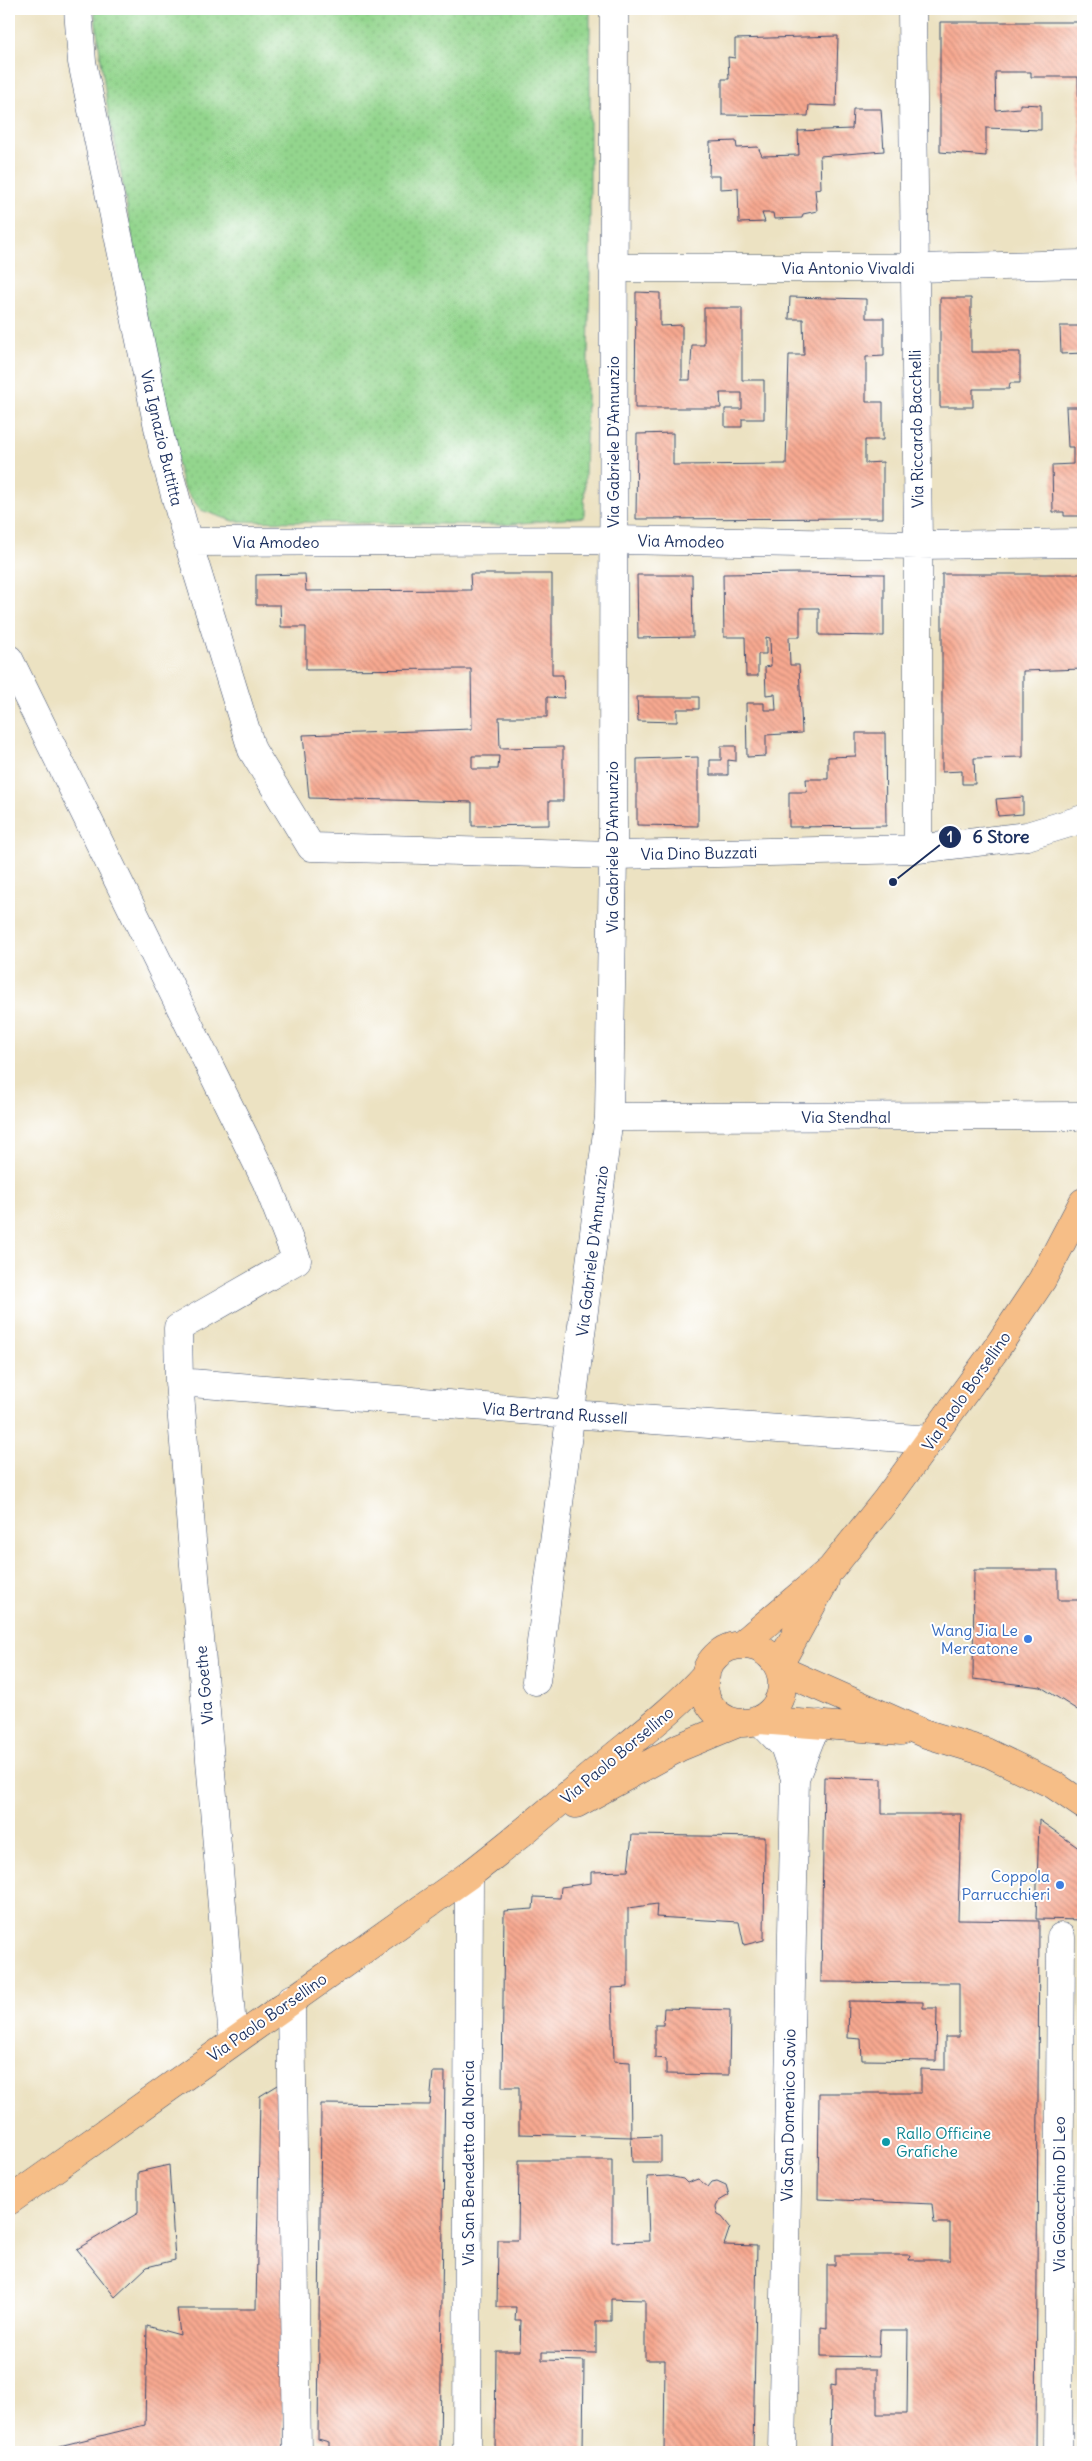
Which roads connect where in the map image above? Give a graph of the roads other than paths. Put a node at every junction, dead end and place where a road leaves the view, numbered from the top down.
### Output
1 (78, 9) edge
2 (614, 9) edge
3 (912, 9) edge
4 (1083, 264) edge
5 (613, 268) junction
6 (914, 268) junction
7 (613, 540) junction
8 (188, 542) junction
9 (1083, 543) edge
10 (918, 545) junction
11 (9, 659) edge
12 (1083, 819) edge
13 (311, 847) joint
14 (918, 849) junction
15 (613, 855) junction
16 (1083, 1116) edge
17 (609, 1117) junction
18 (1083, 1202) edge
19 (179, 1382) junction
20 (571, 1414) junction
21 (931, 1440) junction
22 (831, 1569) junction
23 (741, 1645) junction
24 (779, 1668) junction
25 (706, 1674) junction
26 (536, 1681) dead end
27 (752, 1721) junction
28 (820, 1724) junction
29 (923, 1733) junction
30 (795, 1778) junction
31 (1083, 1805) edge
32 (525, 1832) junction
33 (469, 1874) junction
34 (1061, 1936) dead end
35 (291, 1999) junction
36 (233, 2040) junction
37 (9, 2201) edge
38 (297, 2452) edge
39 (467, 2452) edge
40 (782, 2452) edge
41 (1058, 2452) edge

1 - 8 street, Via Ignazio Buttitta
2 - 5 street, Via Gabriele D'Annunzio
3 - 6 street, Via Riccardo Bacchelli
4 - 6 street, Via Antonio Vivaldi
5 - 6 street, Via Antonio Vivaldi
5 - 7 street, Via Gabriele D'Annunzio
6 - 10 street, Via Riccardo Bacchelli
7 - 8 street, Via Amodeo
7 - 10 street, Via Amodeo
7 - 15 street, Via Gabriele D'Annunzio
8 - 13 street, Via Ignazio Buttitta
9 - 10 street, Via Amodeo
10 - 14 street, Via Riccardo Bacchelli
11 - 19 street, Via Goethe
12 - 14 street, Via Dino Buzzati
13 - 15 street, Via Dino Buzzati
14 - 15 street, Via Dino Buzzati
15 - 17 street, Via Gabriele D'Annunzio
16 - 17 street, Via Stendhal
17 - 20 street, Via Gabriele D'Annunzio
18 - 21 main road, Via Paolo Borsellino
19 - 20 street, Via Bertrand Russell
19 - 36 street, Via Goethe
20 - 21 street, Via Bertrand Russell
20 - 26 street, Via Gabriele D'Annunzio
21 - 22 main road, Via Paolo Borsellino
22 - 23 main road, Via Paolo Borsellino
22 - 24 main road, Via Paolo Borsellino
23 - 24 main road
23 - 25 main road
24 - 27 main road
24 - 29 main road
25 - 27 main road
25 - 32 main road, Via Paolo Borsellino
27 - 28 main road
27 - 30 street, Via San Domenico Savio
27 - 32 main road, Via Paolo Borsellino
28 - 29 main road
28 - 30 street, Via San Domenico Savio
29 - 31 main road
30 - 40 street, Via San Domenico Savio
32 - 33 main road, Via Paolo Borsellino
33 - 35 main road, Via Paolo Borsellino
33 - 39 street, Via San Benedetto da Norcia
34 - 41 street, Via Gioacchino Di Leo
35 - 36 main road, Via Paolo Borsellino
35 - 38 street
36 - 37 main road, Via Paolo Borsellino

